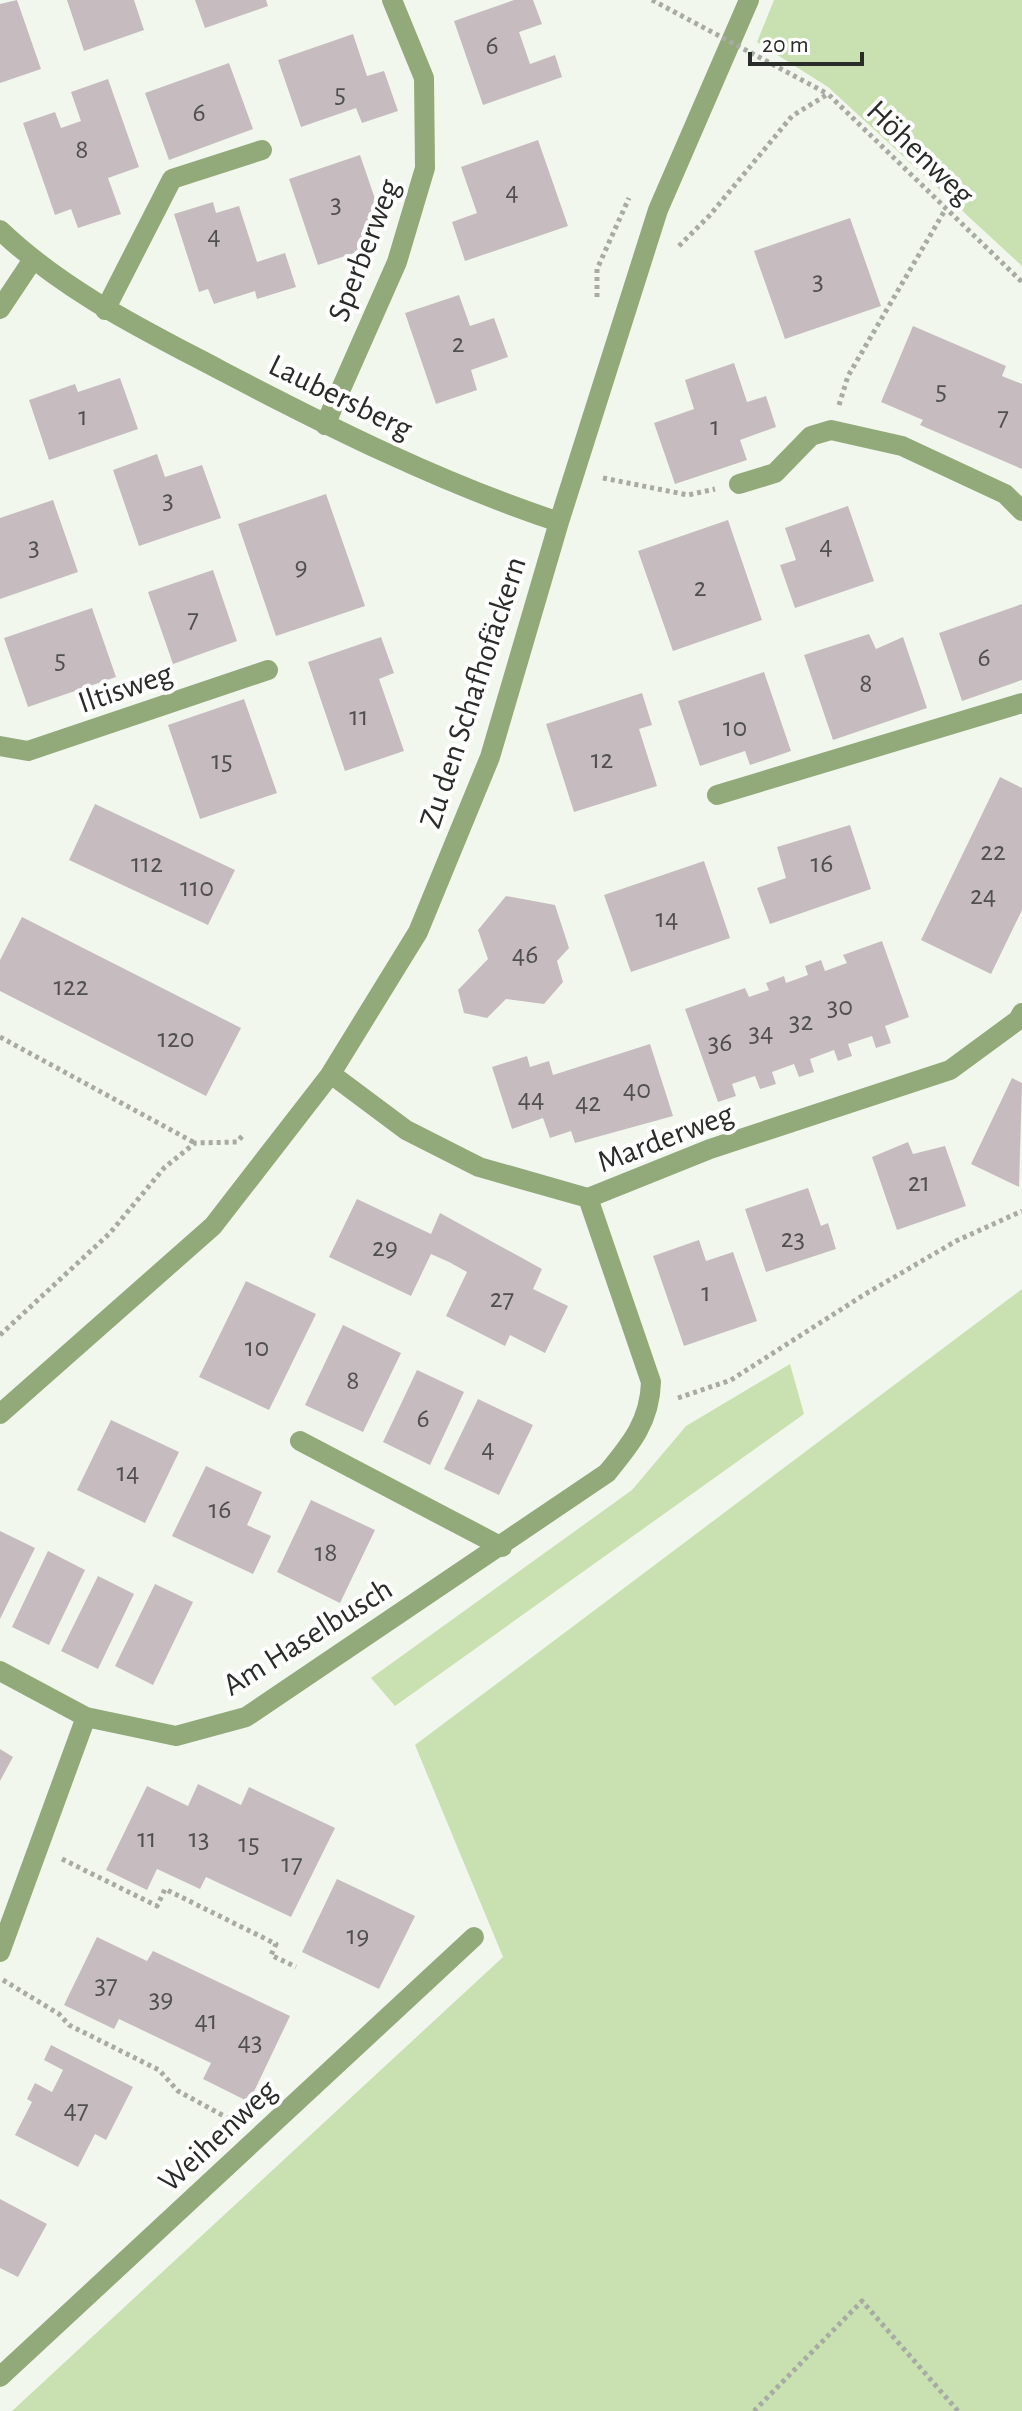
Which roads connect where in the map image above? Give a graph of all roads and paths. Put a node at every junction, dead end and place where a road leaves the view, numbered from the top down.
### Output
1 (392, 0) edge
2 (652, 0) edge
3 (749, 0) edge
4 (715, 28) dead end
5 (709, 42) dead end
6 (828, 94) junction
7 (262, 150) dead end
8 (634, 190) dead end
9 (945, 210) junction
10 (0, 230) edge
11 (32, 261) junction
12 (640, 266) junction
13 (1022, 282) edge
14 (0, 309) edge
15 (105, 310) junction
16 (597, 310) dead end
17 (325, 425) junction
18 (831, 430) junction
19 (599, 477) dead end
20 (739, 484) joint
21 (1022, 511) edge
22 (559, 522) junction
23 (268, 670) dead end
24 (1022, 703) edge
25 (0, 746) edge
26 (717, 795) dead end
27 (1022, 1013) edge
28 (0, 1037) edge
29 (331, 1074) junction
30 (247, 1130) dead end
31 (195, 1143) junction
32 (588, 1198) junction
33 (1022, 1211) edge
34 (0, 1335) edge
35 (650, 1407) junction
36 (0, 1414) edge
37 (300, 1441) dead end
38 (502, 1547) junction
39 (0, 1671) edge
40 (86, 1717) junction
41 (37, 1846) junction
42 (474, 1937) dead end
43 (0, 1952) edge
44 (296, 1967) dead end
45 (0, 1978) edge
46 (261, 2135) junction
47 (0, 2377) edge
48 (754, 2411) edge
49 (958, 2411) edge

1 - 17 street, Sperberweg
2 - 6 path, Höhenweg, bridge
3 - 12 street, Zu den Schafhofäckern
4 - 5 path
6 - 9 path, Höhenweg
6 - 12 path
7 - 15 street
8 - 16 path
9 - 13 path, Höhenweg
9 - 18 path
10 - 11 street, Laubersberg
11 - 14 street
11 - 15 street, Laubersberg
12 - 22 street, Zu den Schafhofäckern
15 - 17 street, Laubersberg
17 - 22 street, Laubersberg
18 - 20 street
18 - 21 street
19 - 20 path
22 - 29 street, Zu den Schafhofäckern
23 - 25 street, Iltisweg
24 - 26 street
27 - 32 street, Marderweg
28 - 31 path
29 - 32 street, Marderweg
29 - 36 street, Zu den Schafhofäckern
30 - 31 path
31 - 34 path
32 - 35 street
33 - 35 path
35 - 38 street, Am Haselbusch
37 - 38 street
38 - 40 street, Am Haselbusch
39 - 40 street, Am Haselbusch
40 - 41 street
41 - 43 street
41 - 44 path
42 - 46 street, Weihenweg
45 - 46 path
46 - 47 street, Weihenweg
48 - 49 path

